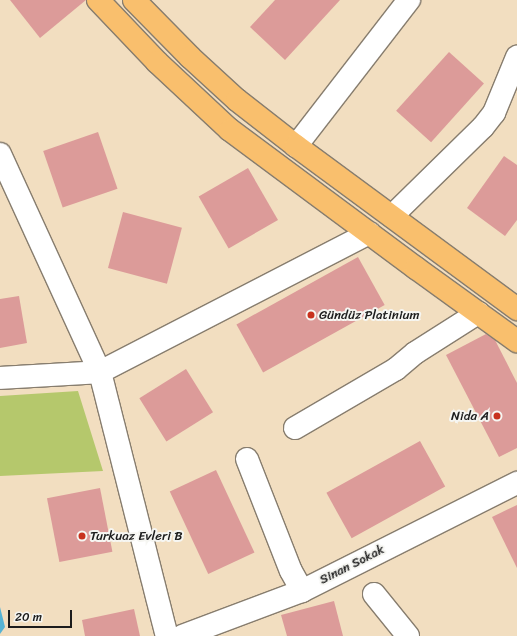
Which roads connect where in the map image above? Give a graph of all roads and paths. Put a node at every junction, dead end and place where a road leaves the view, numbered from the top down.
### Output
1 (98, 0) edge
2 (134, 0) edge
3 (409, 0) edge
4 (517, 57) edge
5 (296, 146) junction
6 (0, 154) edge
7 (392, 216) junction
8 (368, 233) junction
9 (517, 309) edge
10 (478, 313) junction
11 (517, 341) edge
12 (100, 372) junction
13 (0, 378) edge
14 (295, 428) dead end
15 (247, 459) dead end
16 (517, 483) edge
17 (302, 591) junction
18 (374, 594) dead end
19 (167, 636) edge
20 (182, 636) edge
21 (408, 636) edge

1 - 8 main road
2 - 5 main road
3 - 5 street
4 - 7 street
5 - 7 main road
6 - 12 street
7 - 9 main road
8 - 10 main road
8 - 12 street
10 - 11 main road
10 - 14 street
12 - 13 street
12 - 19 street
15 - 17 street
16 - 17 street, Sinan Sokak
17 - 20 street, Sinan Sokak
18 - 21 street

